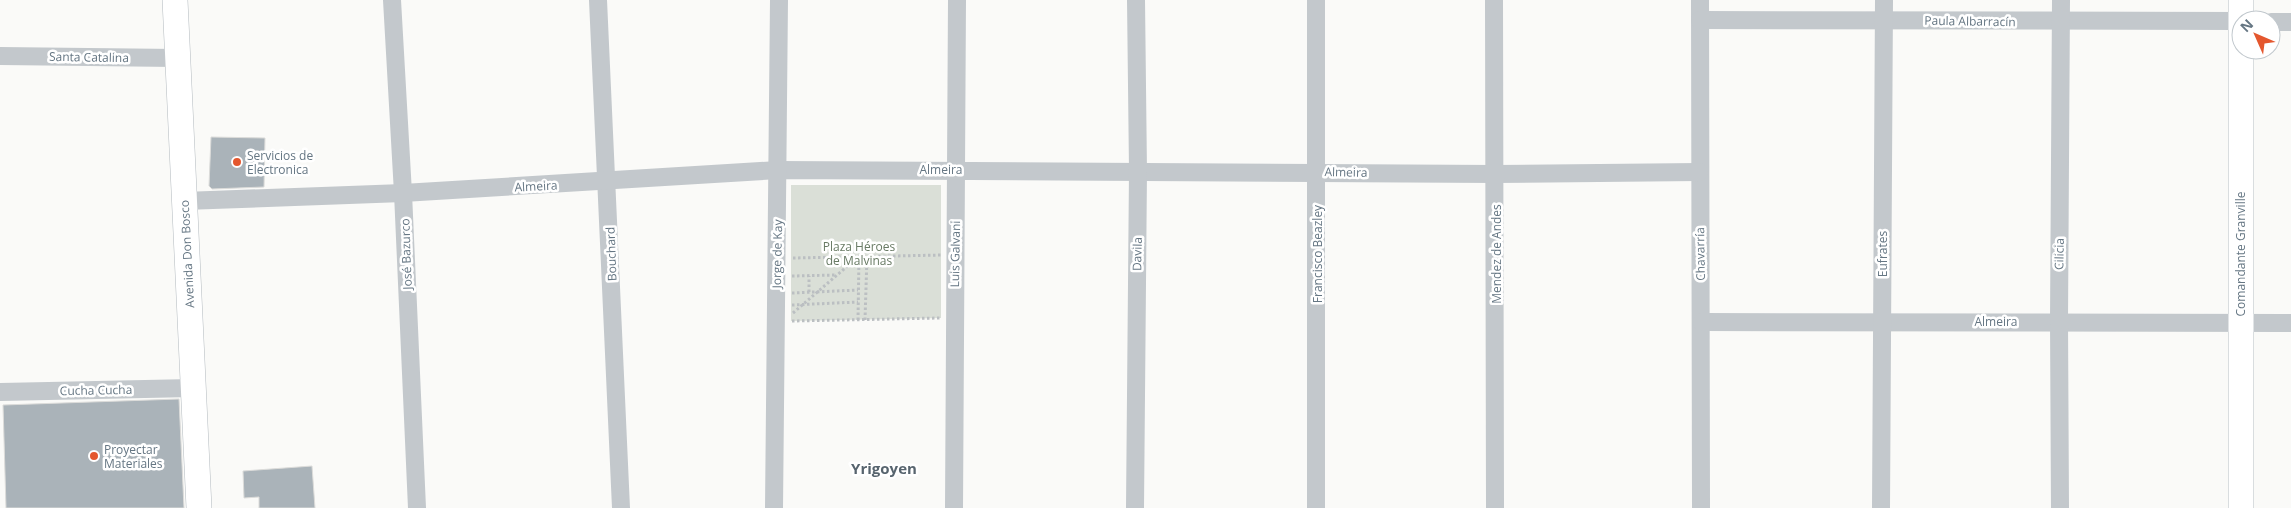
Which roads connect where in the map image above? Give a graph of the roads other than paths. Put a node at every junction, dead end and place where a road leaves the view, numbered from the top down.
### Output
1 (175, 0) edge
2 (392, 0) edge
3 (598, 0) edge
4 (779, 0) edge
5 (957, 0) edge
6 (1136, 0) edge
7 (1316, 0) edge
8 (1494, 0) edge
9 (1700, 0) edge
10 (1884, 0) edge
11 (2062, 0) edge
12 (1884, 19) junction
13 (1700, 20) junction
14 (2231, 21) edge
15 (2062, 22) junction
16 (0, 56) edge
17 (178, 58) junction
18 (2241, 60) edge
19 (957, 169) junction
20 (778, 170) junction
21 (1138, 171) junction
22 (1317, 171) junction
23 (1698, 172) junction
24 (1496, 174) junction
25 (608, 182) junction
26 (403, 193) junction
27 (184, 201) junction
28 (1882, 321) junction
29 (2059, 321) junction
30 (1702, 322) junction
31 (2291, 323) edge
32 (2240, 324) junction
33 (193, 388) junction
34 (0, 392) edge
35 (199, 508) edge
36 (417, 508) edge
37 (621, 508) edge
38 (774, 508) edge
39 (954, 508) edge
40 (1135, 508) edge
41 (1316, 508) edge
42 (1495, 508) edge
43 (1701, 508) edge
44 (1881, 508) edge
45 (2060, 508) edge
46 (2241, 508) edge

1 - 17 main road, Avenida Don Bosco
2 - 26 street, José Bazurco
3 - 25 street, Bouchard
4 - 20 street, Jorge de Kay
5 - 19 street, Luis Galvani
6 - 21 street, Davila
7 - 22 street, Francisco Beazley
8 - 24 street, Mendez de Andes
9 - 13 street, Chavarría
10 - 12 street, Eufrates
11 - 15 street, Cilicia
12 - 13 street, Paula Albarracín
12 - 15 street, Paula Albarracín
12 - 28 street, Eufrates
13 - 23 street, Chavarría
14 - 15 street, Paula Albarracín
15 - 29 street, Cilicia
16 - 17 street, Santa Catalina
17 - 27 main road, Avenida Don Bosco
18 - 32 main road, Comandante Granville
19 - 20 street, Almeira
19 - 21 street, Almeira
19 - 39 street, Luis Galvani
20 - 25 street, Almeira
20 - 38 street, Jorge de Kay
21 - 22 street, Almeira
21 - 40 street, Davila
22 - 24 street, Almeira
22 - 41 street, Francisco Beazley
23 - 24 street, Almeira
23 - 30 street, Chavarría
24 - 42 street, Mendez de Andes
25 - 26 street, Almeira
25 - 37 street, Bouchard
26 - 27 street, Almeira
26 - 36 street, José Bazurco
27 - 33 main road, Avenida Don Bosco
28 - 29 street, Almeira
28 - 30 street, Almeira
28 - 44 street, Eufrates
29 - 32 street, Almeira
29 - 45 street, Cilicia
30 - 43 street, Chavarría
31 - 32 street, Almeira
32 - 46 main road, Comandante Granville
33 - 34 street, Cucha Cucha
33 - 35 main road, Avenida Don Bosco

